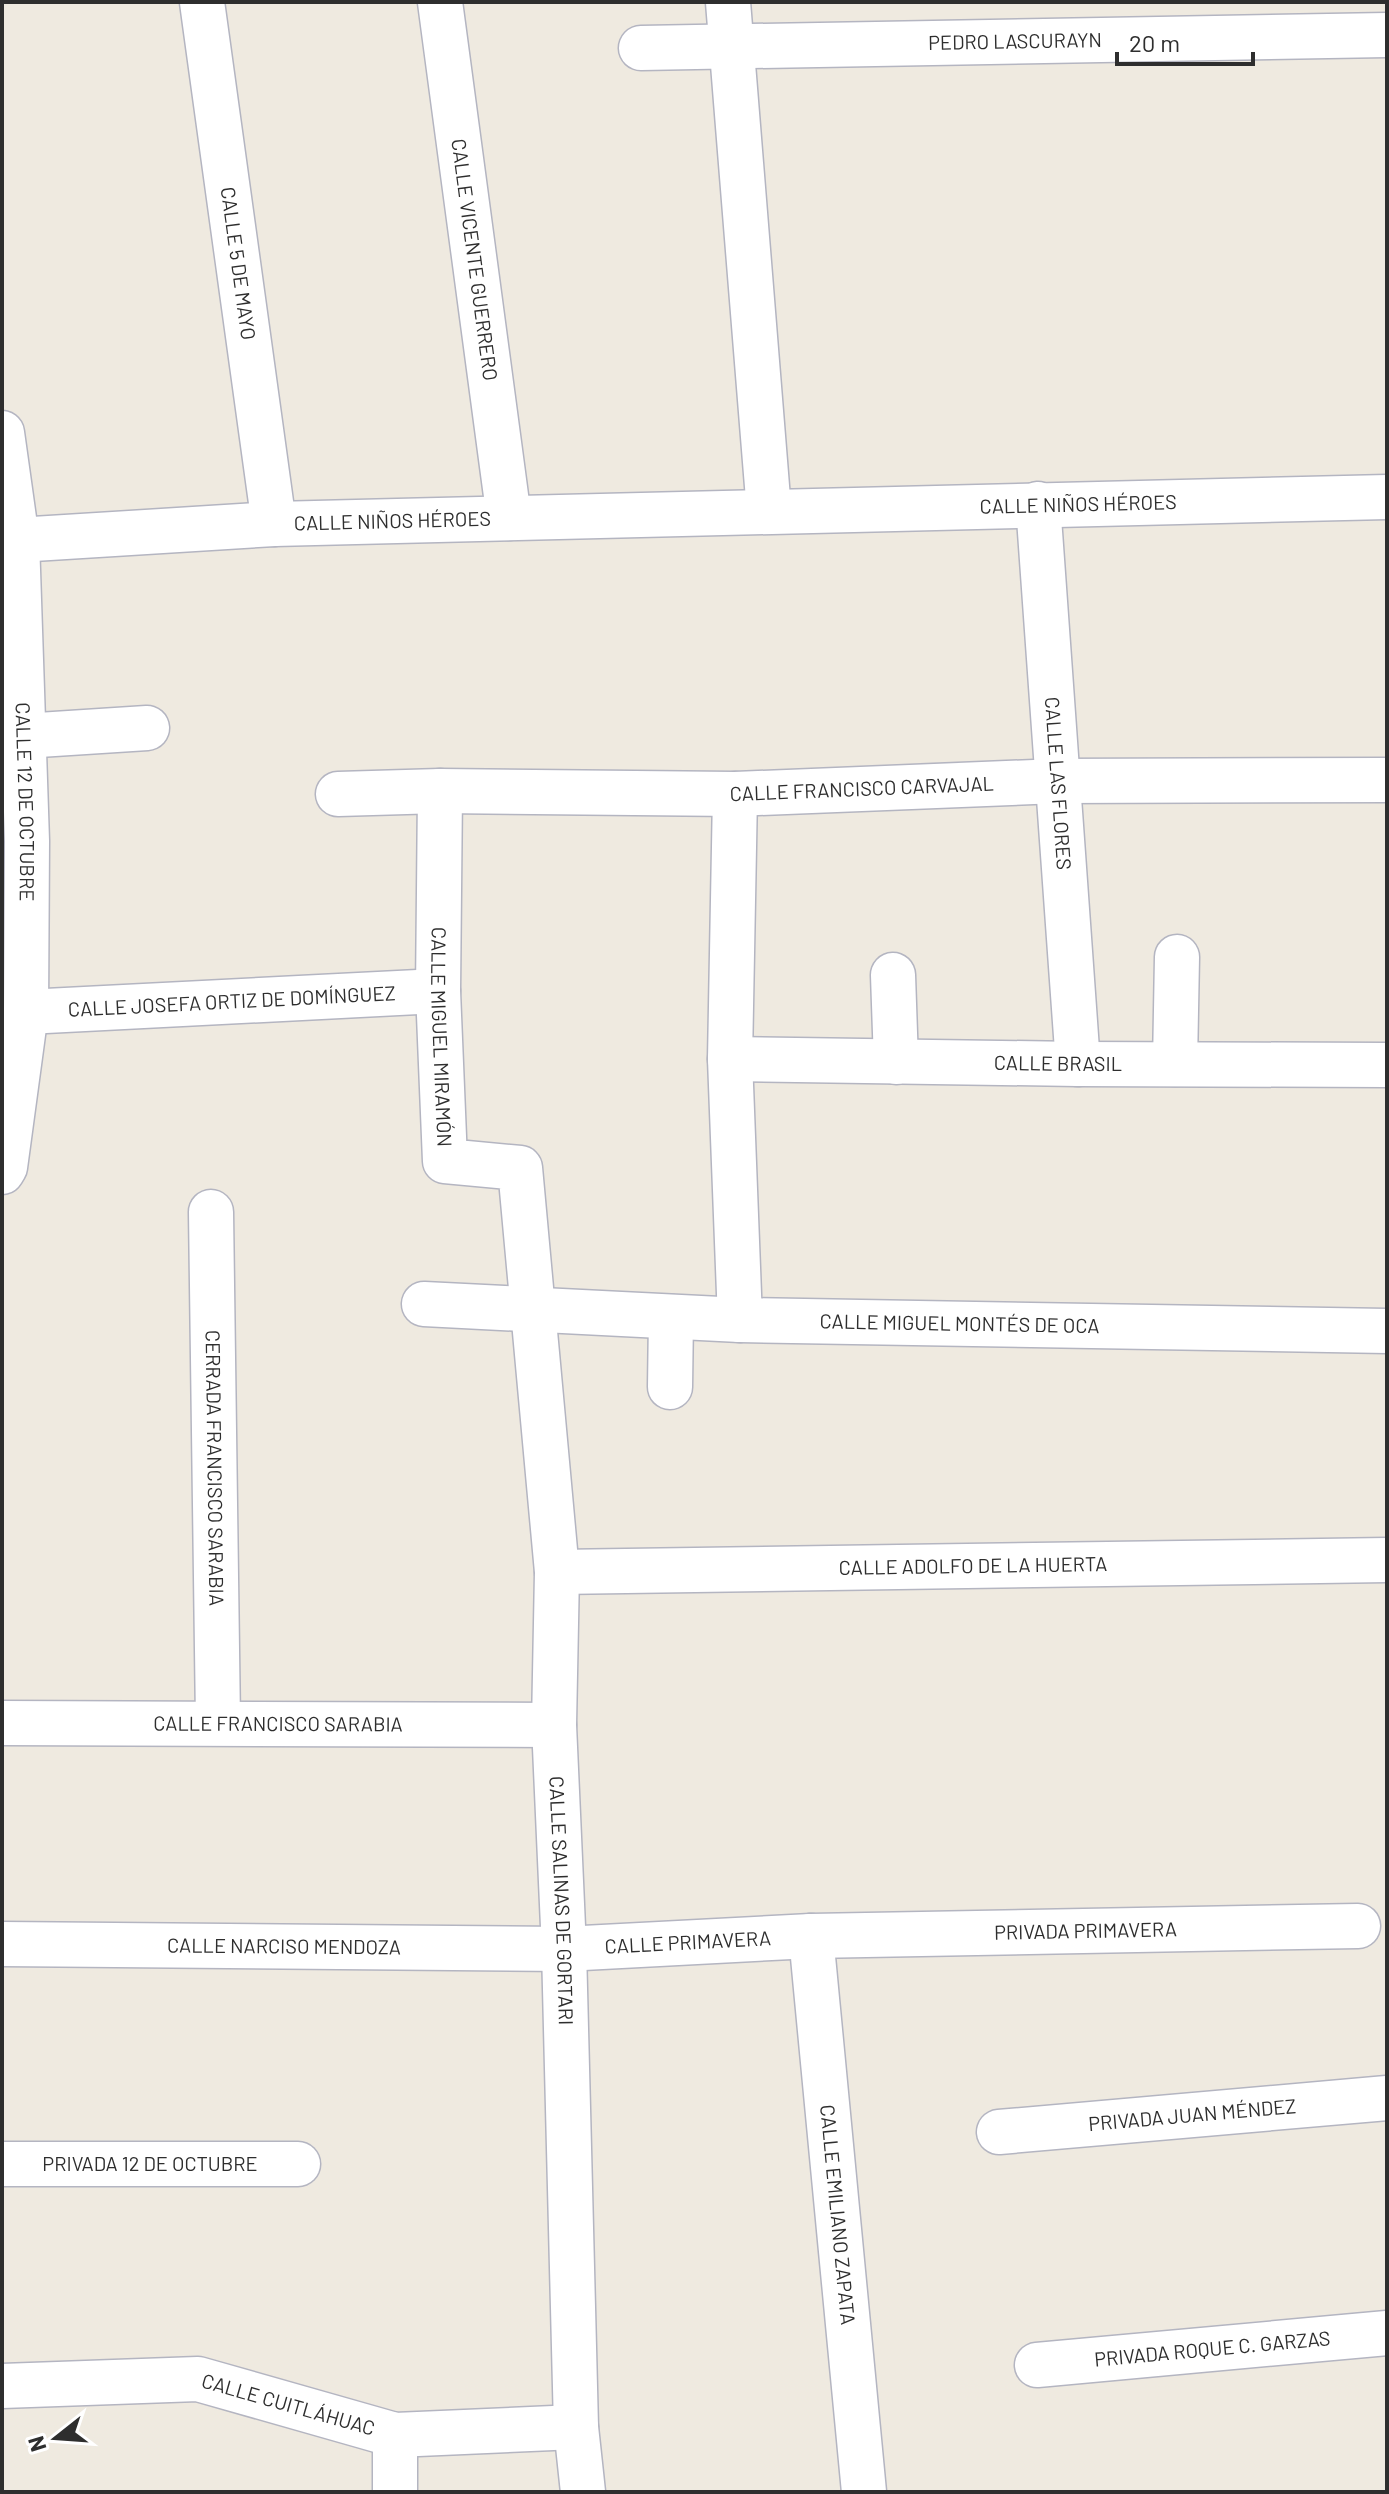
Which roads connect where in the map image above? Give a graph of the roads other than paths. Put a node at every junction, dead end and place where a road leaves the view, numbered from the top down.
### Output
1 (202, 2) edge
2 (440, 2) edge
3 (728, 2) edge
4 (1387, 35) edge
5 (732, 46) junction
6 (641, 48) dead end
7 (2, 433) edge
8 (1387, 497) edge
9 (1038, 504) junction
10 (769, 511) junction
11 (509, 518) junction
12 (274, 524) junction
13 (17, 540) junction
14 (147, 728) dead end
15 (23, 736) junction
16 (1387, 780) edge
17 (1058, 781) junction
18 (440, 791) junction
19 (338, 794) dead end
20 (735, 794) junction
21 (1177, 957) dead end
22 (893, 975) dead end
23 (438, 991) junction
24 (26, 1012) junction
25 (730, 1059) junction
26 (896, 1062) junction
27 (1078, 1064) junction
28 (1175, 1064) junction
29 (1387, 1065) edge
30 (2, 1172) edge
31 (211, 1212) dead end
32 (424, 1304) dead end
33 (533, 1310) junction
34 (671, 1317) junction
35 (740, 1320) junction
36 (1387, 1331) edge
37 (670, 1387) dead end
38 (1387, 1560) edge
39 (557, 1572) junction
40 (218, 1722) junction
41 (2, 1723) edge
42 (554, 1725) junction
43 (1358, 1926) dead end
44 (811, 1936) junction
45 (2, 1944) edge
46 (564, 1949) junction
47 (1387, 2098) edge
48 (999, 2132) dead end
49 (2, 2164) edge
50 (298, 2164) dead end
51 (1387, 2333) edge
52 (1037, 2365) dead end
53 (2, 2386) edge
54 (576, 2427) junction
55 (395, 2435) junction
56 (395, 2492) edge
57 (583, 2492) edge
58 (864, 2492) edge

1 - 12 street, CALLE 5 DE MAYO
2 - 11 street, CALLE VICENTE GUERRERO
3 - 5 street
4 - 5 street, PEDRO LASCURAYN
5 - 6 street, PEDRO LASCURAYN
5 - 10 street
7 - 13 street, CALLE 12 DE OCTUBRE
8 - 9 street, CALLE NIÑOS HÉROES
9 - 10 street, CALLE NIÑOS HÉROES
9 - 17 street, CALLE LAS FLORES
10 - 11 street, CALLE NIÑOS HÉROES
11 - 12 street, CALLE NIÑOS HÉROES
12 - 13 street, CALLE NIÑOS HÉROES
13 - 15 street, CALLE 12 DE OCTUBRE
14 - 15 street
15 - 24 street, CALLE 12 DE OCTUBRE
16 - 17 street, CALLE FRANCISCO CARVAJAL
17 - 20 street, CALLE FRANCISCO CARVAJAL
17 - 27 street, CALLE LAS FLORES
18 - 19 street, CALLE FRANCISCO CARVAJAL
18 - 20 street, CALLE FRANCISCO CARVAJAL
18 - 23 street, CALLE MIGUEL MIRAMÓN
20 - 25 street
21 - 28 street
22 - 26 street
23 - 24 street, CALLE JOSEFA ORTIZ DE DOMÍNGUEZ
23 - 33 street, CALLE MIGUEL MIRAMÓN
24 - 30 street, CALLE 12 DE OCTUBRE
25 - 26 street, CALLE BRASIL
25 - 35 street
26 - 27 street, CALLE BRASIL
27 - 28 street, CALLE BRASIL
28 - 29 street, CALLE BRASIL
31 - 40 street, CERRADA FRANCISCO SARABIA
32 - 33 street, CALLE MIGUEL MONTÉS DE OCA
33 - 34 street, CALLE MIGUEL MONTÉS DE OCA
33 - 39 street, CALLE SALINAS DE GORTARI
34 - 35 street, CALLE MIGUEL MONTÉS DE OCA
34 - 37 street
35 - 36 street, CALLE MIGUEL MONTÉS DE OCA
38 - 39 street, CALLE ADOLFO DE LA HUERTA
39 - 42 street, CALLE SALINAS DE GORTARI
40 - 41 street, CALLE FRANCISCO SARABIA
40 - 42 street, CALLE FRANCISCO SARABIA
42 - 46 street, CALLE SALINAS DE GORTARI
43 - 44 street, PRIVADA PRIMAVERA
44 - 46 street, CALLE PRIMAVERA
44 - 58 street, CALLE EMILIANO ZAPATA
45 - 46 street, CALLE NARCISO MENDOZA
46 - 54 street, CALLE SALINAS DE GORTARI
47 - 48 street, PRIVADA JUAN MÉNDEZ
49 - 50 street, PRIVADA 12 DE OCTUBRE
51 - 52 street, PRIVADA ROQUE C. GARZAS
53 - 55 street, CALLE CUITLÁHUAC
54 - 55 street, CALLE CUITLÁHUAC
54 - 57 street, CALLE SALINAS DE GORTARI
55 - 56 street

